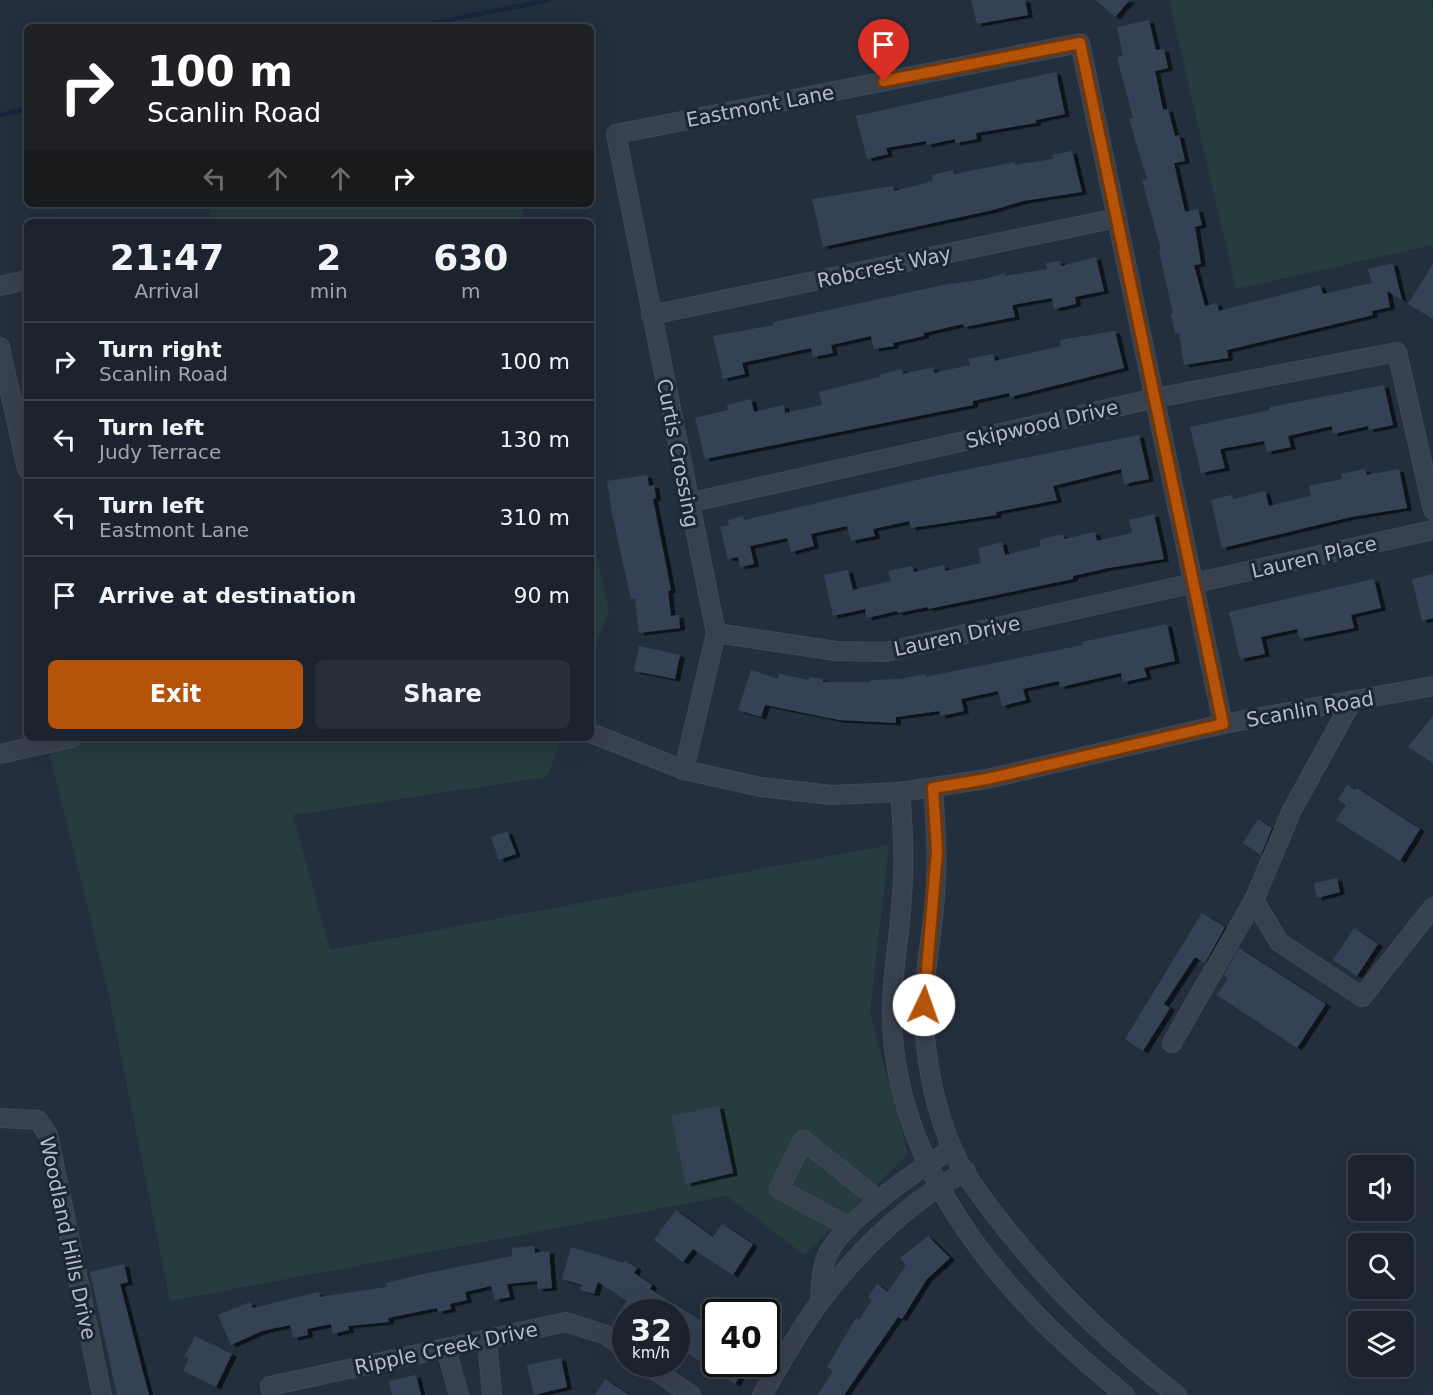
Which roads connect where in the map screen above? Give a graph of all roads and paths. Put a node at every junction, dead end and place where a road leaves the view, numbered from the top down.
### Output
1 (616, 134) joint
2 (1117, 218) junction
3 (24, 281) edge
4 (0, 286) edge
5 (651, 315) junction
6 (0, 347) edge
7 (1156, 398) junction
8 (21, 413) edge
9 (24, 441) edge
10 (688, 503) junction
11 (1433, 510) edge
12 (1433, 530) edge
13 (1196, 584) junction
14 (716, 633) junction
15 (1433, 686) edge
16 (1351, 703) junction
17 (1223, 724) junction
18 (594, 734) edge
19 (58, 741) edge
20 (0, 754) edge
21 (684, 770) junction
22 (933, 788) junction
23 (900, 792) junction
24 (1254, 900) junction
25 (1433, 908) edge
26 (1172, 1043) dead end
27 (0, 1118) edge
28 (952, 1149) junction
29 (926, 1164) junction
30 (966, 1171) junction
31 (938, 1189) junction
32 (879, 1200) junction
33 (849, 1227) junction
34 (820, 1302) junction
35 (612, 1339) edge
36 (487, 1340) junction
37 (446, 1349) junction
38 (665, 1377) edge
39 (102, 1395) edge
40 (272, 1395) edge
41 (459, 1395) edge
42 (492, 1395) edge
43 (691, 1395) edge
44 (762, 1395) edge
45 (1125, 1395) edge
46 (1177, 1395) edge

1 - 2 street, Eastmont Lane
1 - 5 street, Curtis Crossing
2 - 5 street, Robcrest Way
2 - 7 street
3 - 4 street
5 - 10 street, Curtis Crossing
6 - 8 street
7 - 10 street, Skipwood Drive
7 - 11 street, Skipwood Drive
7 - 13 street
8 - 9 street
10 - 14 street, Curtis Crossing
12 - 13 street, Lauren Place
13 - 14 street, Lauren Drive
13 - 17 street
14 - 21 street, Curtis Crossing
15 - 16 street, Scanlin Road
16 - 17 street, Scanlin Road
16 - 24 street
17 - 22 street, Scanlin Road
18 - 21 street, Scanlin Road
19 - 20 street
21 - 23 street, Scanlin Road
22 - 23 street, Scanlin Road
22 - 28 street
23 - 29 street
24 - 25 street
24 - 26 street
27 - 39 street, Woodland Hills Drive
28 - 29 street
28 - 30 street
29 - 31 street
29 - 32 street
30 - 31 street
30 - 46 street
31 - 34 street
31 - 45 street
32 - 33 street
32 - 33 street
33 - 34 street
34 - 44 street
35 - 36 street, Ripple Creek Drive
36 - 37 street, Ripple Creek Drive
36 - 42 street
37 - 40 street, Ripple Creek Drive
37 - 41 street
38 - 43 street

